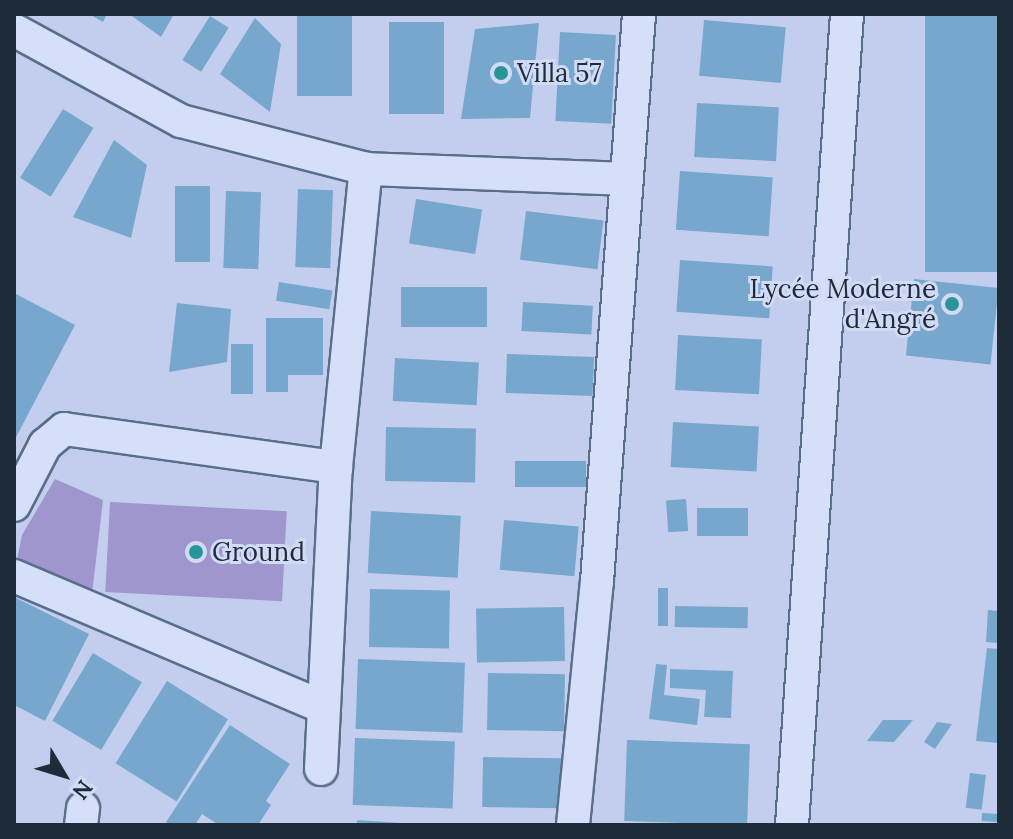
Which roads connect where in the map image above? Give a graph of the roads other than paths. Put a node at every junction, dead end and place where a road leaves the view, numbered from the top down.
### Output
1 (639, 14) edge
2 (847, 14) edge
3 (14, 30) edge
4 (366, 169) junction
5 (625, 179) junction
6 (336, 467) junction
7 (14, 505) edge
8 (14, 576) edge
9 (323, 707) junction
10 (321, 769) dead end
11 (573, 825) edge
12 (792, 825) edge

1 - 5 street
2 - 12 street
3 - 4 street
4 - 5 street
4 - 6 street
5 - 11 street
6 - 7 street
6 - 9 street
8 - 9 street
9 - 10 street

